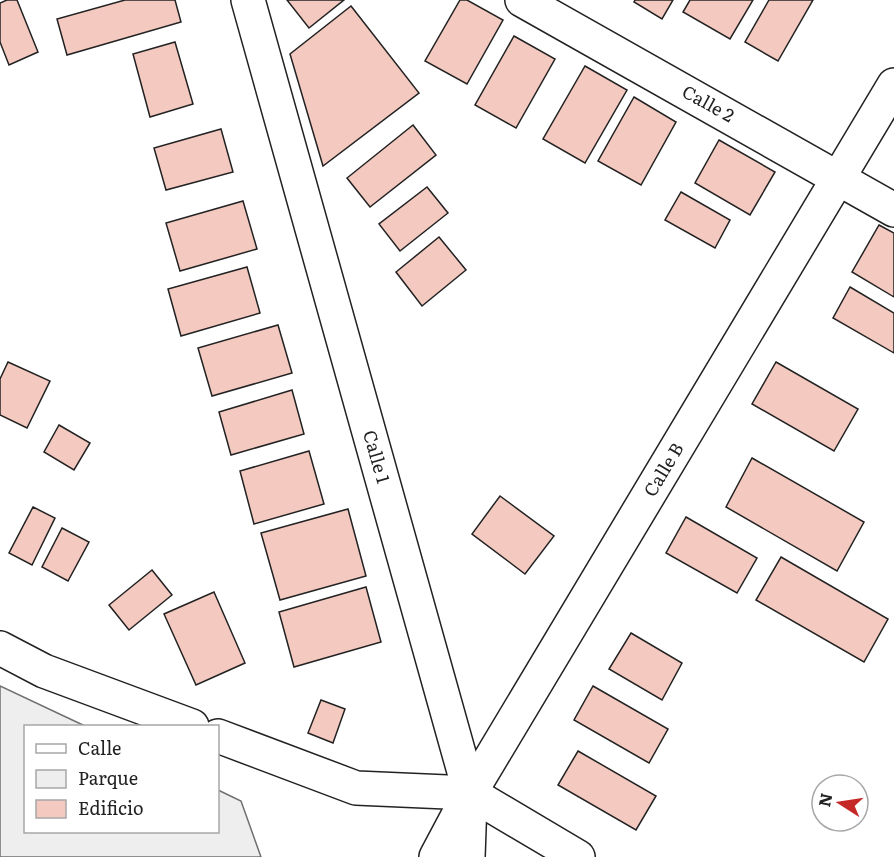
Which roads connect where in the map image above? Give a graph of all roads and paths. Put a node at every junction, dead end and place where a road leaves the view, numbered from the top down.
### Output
1 (248, 0) edge
2 (522, 0) edge
3 (894, 85) edge
4 (840, 177) junction
5 (894, 210) edge
6 (0, 648) edge
7 (189, 725) edge
8 (219, 736) edge
9 (470, 793) junction
10 (436, 857) edge
11 (468, 857) edge
12 (578, 857) edge

1 - 9 street, Calle 1
2 - 4 street, Calle 2
3 - 4 street, Calle B
4 - 5 street, Calle 2
4 - 9 street, Calle B
6 - 7 street
8 - 9 street
9 - 10 street, Calle B
9 - 11 street
9 - 12 street

